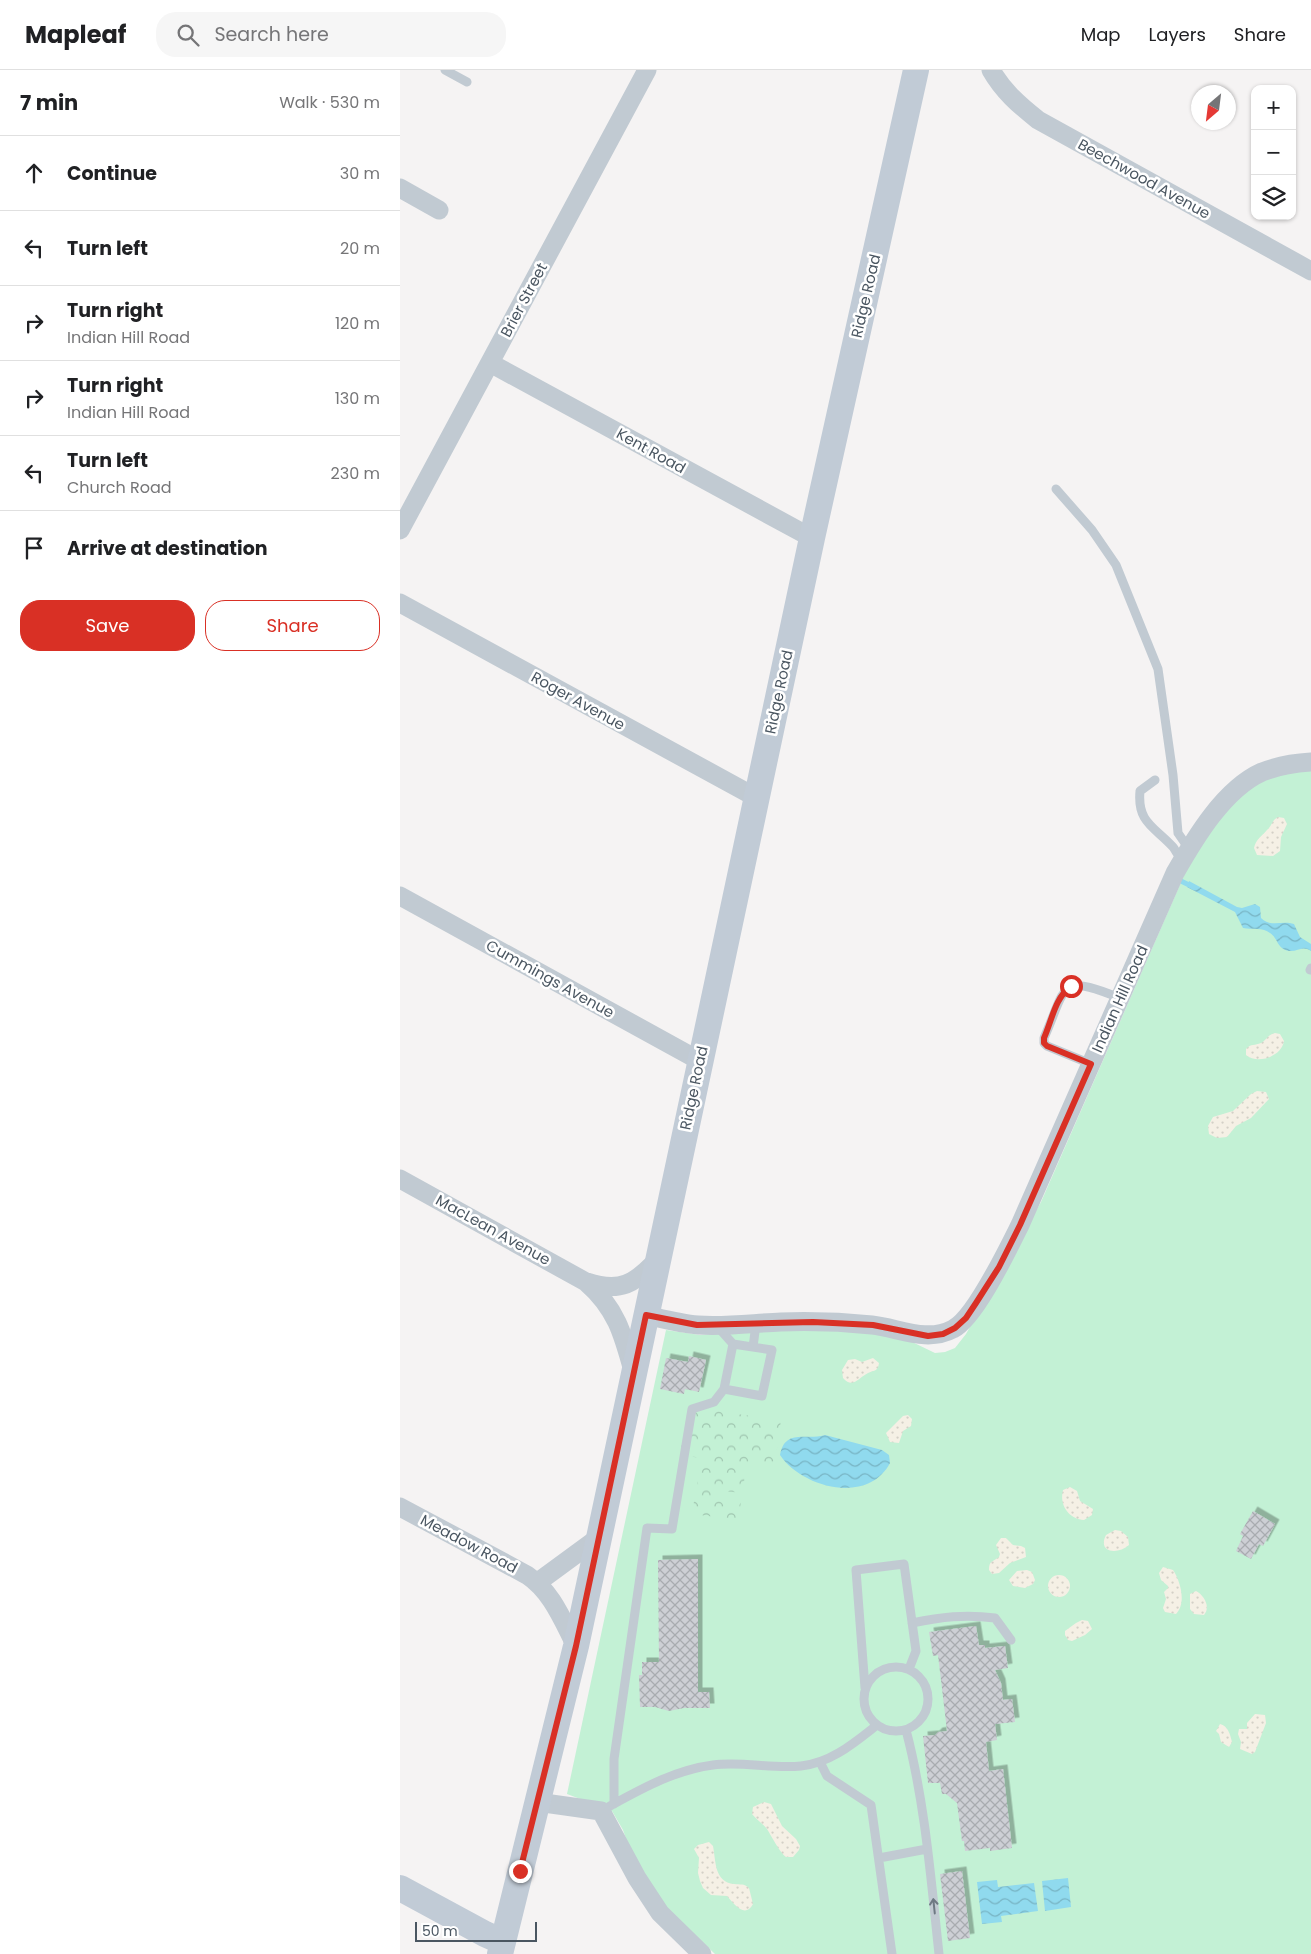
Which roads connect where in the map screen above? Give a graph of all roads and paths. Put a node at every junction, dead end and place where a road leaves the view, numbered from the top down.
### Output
1 (446, 70) edge
2 (647, 70) edge
3 (916, 70) edge
4 (991, 70) edge
5 (467, 82) dead end
6 (400, 188) edge
7 (439, 210) dead end
8 (1311, 271) edge
9 (490, 363) junction
10 (1056, 489) dead end
11 (400, 530) edge
12 (812, 538) junction
13 (400, 603) edge
14 (1311, 762) edge
15 (1155, 780) dead end
16 (757, 798) junction
17 (1185, 855) junction
18 (400, 896) edge
19 (1120, 998) junction
20 (700, 1061) junction
21 (1091, 1064) junction
22 (400, 1179) edge
23 (658, 1259) junction
24 (586, 1282) junction
25 (646, 1315) junction
26 (756, 1324) junction
27 (717, 1326) junction
28 (733, 1344) junction
29 (753, 1346) junction
30 (633, 1371) junction
31 (724, 1389) junction
32 (400, 1506) edge
33 (598, 1538) junction
34 (538, 1582) junction
35 (912, 1623) junction
36 (1011, 1640) dead end
37 (576, 1646) junction
38 (909, 1669) junction
39 (865, 1688) junction
40 (877, 1725) junction
41 (906, 1730) junction
42 (820, 1762) junction
43 (538, 1802) junction
44 (608, 1807) junction
45 (927, 1849) junction
46 (879, 1858) junction
47 (400, 1888) edge
48 (502, 1948) edge
49 (702, 1954) edge
50 (892, 1954) edge
51 (939, 1954) edge

1 - 5 lane
2 - 9 street, Brier Street
3 - 12 street, Ridge Road
4 - 8 street, Beechwood Avenue
6 - 7 street
9 - 11 street, Brier Street
9 - 12 street, Kent Road
10 - 17 lane
12 - 16 street, Ridge Road
13 - 16 street, Roger Avenue
14 - 17 street, Indian Hill Road
15 - 17 lane
16 - 20 street, Ridge Road
17 - 19 street, Indian Hill Road
18 - 20 street, Cummings Avenue
19 - 21 street, Indian Hill Road
19 - 21 lane
20 - 23 street, Ridge Road
21 - 26 street, Indian Hill Road
22 - 24 street, MacLean Avenue
23 - 24 street, MacLean Avenue
23 - 25 street, Ridge Road
24 - 30 street, MacLean Avenue
25 - 27 street, Indian Hill Road
25 - 30 street, Ridge Road
26 - 27 street, Indian Hill Road
26 - 29 lane
27 - 28 lane
28 - 29 lane
28 - 31 lane
29 - 31 lane
30 - 33 street, Ridge Road
31 - 44 lane
32 - 34 street, Meadow Road
33 - 34 street
33 - 37 street, Ridge Road
34 - 37 street, Meadow Road
35 - 36 lane
35 - 38 lane
35 - 39 lane
37 - 43 street, Ridge Road
38 - 39 lane
38 - 41 lane
39 - 40 lane
40 - 41 lane
40 - 42 lane
41 - 45 lane
42 - 44 lane
42 - 46 lane
43 - 44 street
43 - 48 street, Ridge Road
44 - 49 street
45 - 46 lane
51 -> 45 lane
46 - 50 lane
47 - 48 street

